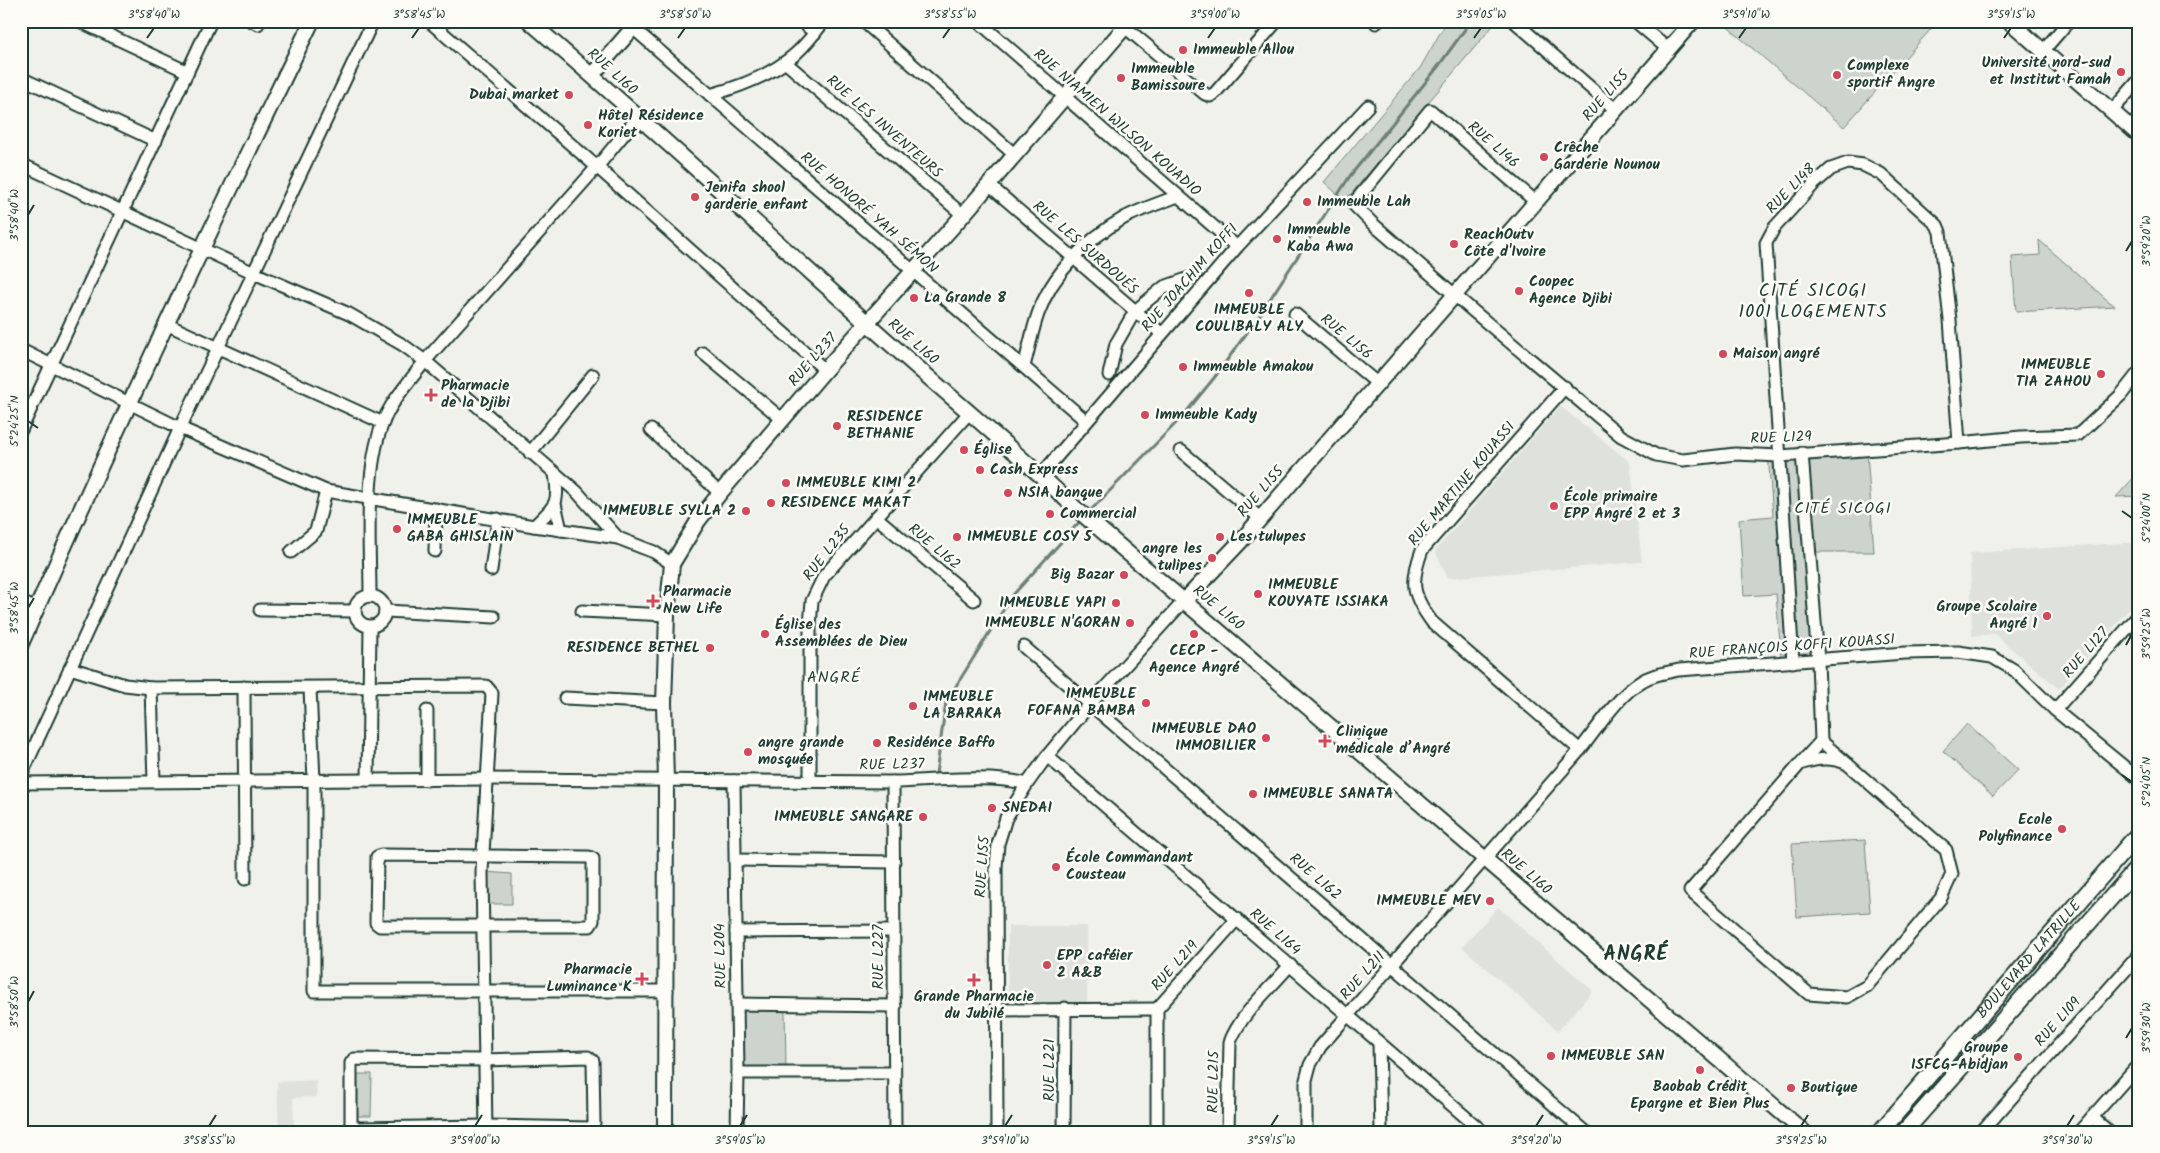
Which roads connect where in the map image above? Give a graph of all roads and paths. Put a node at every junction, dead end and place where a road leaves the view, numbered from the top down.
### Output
1 (79, 21) edge
2 (211, 21) edge
3 (312, 21) edge
4 (373, 21) edge
5 (429, 21) edge
6 (529, 21) edge
7 (801, 21) edge
8 (824, 21) edge
9 (863, 21) edge
10 (978, 21) edge
11 (1277, 21) edge
12 (1514, 21) edge
13 (1636, 21) edge
14 (1693, 21) edge
15 (2009, 21) edge
16 (2069, 21) edge
17 (1124, 23) edge
18 (636, 24) edge
19 (814, 33) junction
20 (1668, 49) junction
21 (2043, 51) junction
22 (785, 62) junction
23 (188, 72) junction
24 (592, 75) junction
25 (21, 78) edge
26 (2139, 80) edge
27 (710, 95) junction
28 (1065, 98) junction
29 (1368, 106) dead end
30 (1430, 110) joint
31 (1616, 110) junction
32 (2112, 111) junction
33 (638, 117) junction
34 (2139, 135) edge
35 (156, 141) junction
36 (1015, 155) junction
37 (21, 164) edge
38 (596, 167) junction
39 (989, 185) junction
40 (1178, 196) junction
41 (1536, 202) junction
42 (123, 212) junction
43 (963, 215) junction
44 (1237, 247) junction
45 (201, 249) junction
46 (1074, 258) junction
47 (914, 271) junction
48 (254, 273) junction
49 (1195, 276) dead end
50 (1454, 295) junction
51 (1135, 311) junction
52 (1295, 314) dead end
53 (867, 323) junction
54 (166, 324) junction
55 (1162, 334) junction
56 (218, 348) junction
57 (21, 350) edge
58 (703, 353) dead end
59 (425, 361) junction
60 (52, 365) junction
61 (1024, 366) junction
62 (825, 370) junction
63 (2139, 372) edge
64 (1108, 374) dead end
65 (593, 375) dead end
66 (1378, 384) junction
67 (1565, 387) junction
68 (129, 403) junction
69 (969, 413) junction
70 (782, 419) junction
71 (1086, 421) junction
72 (382, 423) junction
73 (180, 428) junction
74 (21, 430) edge
75 (651, 430) dead end
76 (1958, 444) junction
77 (1181, 451) dead end
78 (530, 452) junction
79 (1802, 453) junction
80 (1780, 456) junction
81 (555, 474) junction
82 (1041, 475) junction
83 (326, 491) junction
84 (577, 492) junction
85 (720, 492) junction
86 (370, 499) junction
87 (556, 501) junction
88 (436, 509) junction
89 (876, 517) junction
90 (1260, 518) junction
91 (498, 519) junction
92 (534, 526) junction
93 (561, 530) junction
94 (618, 538) junction
95 (435, 551) dead end
96 (291, 552) dead end
97 (672, 564) junction
98 (491, 570) dead end
99 (370, 596) junction
100 (974, 600) dead end
101 (21, 602) edge
102 (1184, 602) junction
103 (37, 609) junction
104 (260, 610) dead end
105 (355, 611) junction
106 (386, 611) junction
107 (582, 611) dead end
108 (667, 614) junction
109 (2139, 615) edge
110 (494, 617) dead end
111 (370, 626) junction
112 (21, 644) edge
113 (1024, 647) dead end
114 (1818, 661) junction
115 (1793, 662) junction
116 (70, 668) junction
117 (244, 687) junction
118 (368, 687) junction
119 (151, 688) junction
120 (310, 688) junction
121 (565, 698) dead end
122 (664, 703) junction
123 (1091, 704) junction
124 (2055, 710) junction
125 (427, 711) dead end
126 (1821, 741) junction
127 (1580, 750) junction
128 (1047, 756) junction
129 (1800, 764) junction
130 (1848, 764) junction
131 (21, 776) edge
132 (488, 779) junction
133 (2139, 779) edge
134 (368, 780) junction
135 (427, 780) junction
136 (666, 780) junction
137 (734, 780) junction
138 (154, 781) junction
139 (314, 781) junction
140 (810, 781) junction
141 (244, 782) junction
142 (893, 782) junction
143 (21, 783) edge
144 (1027, 784) junction
145 (2139, 833) edge
146 (483, 855) junction
147 (1485, 858) junction
148 (737, 860) junction
149 (894, 862) junction
150 (2139, 866) edge
151 (245, 879) dead end
152 (1237, 919) junction
153 (485, 925) junction
154 (736, 932) junction
155 (894, 932) junction
156 (2139, 955) edge
157 (1290, 965) junction
158 (1394, 965) junction
159 (667, 991) junction
160 (484, 992) junction
161 (737, 1004) junction
162 (895, 1006) junction
163 (1065, 1008) junction
164 (1157, 1009) junction
165 (996, 1010) junction
166 (1347, 1016) junction
167 (1379, 1043) junction
168 (485, 1060) junction
169 (2137, 1069) edge
170 (738, 1072) junction
171 (894, 1073) junction
172 (2092, 1117) junction
173 (486, 1129) edge
174 (1383, 1130) edge
175 (665, 1132) edge
176 (737, 1132) edge
177 (895, 1132) edge
178 (997, 1132) edge
179 (1064, 1132) edge
180 (1157, 1132) edge
181 (1228, 1132) edge
182 (1306, 1132) edge
183 (1483, 1132) edge
184 (1585, 1132) edge
185 (1804, 1132) edge
186 (1880, 1132) edge
187 (1904, 1132) edge
188 (1981, 1132) edge
189 (2079, 1132) edge
190 (2109, 1132) edge

1 - 23 street
2 - 23 street
3 - 45 street
4 - 48 street
5 - 38 street
6 - 24 street, RUE L160
7 - 19 street
8 - 19 street
9 - 36 street
10 - 28 street, RUE NIAMIEN WILSON KOUADIO
11 - 17 street
12 - 31 street
13 - 20 street
14 - 20 street, RUE L155
15 - 21 street
16 - 21 street
17 - 28 street, RUE L237
18 - 24 street
18 - 27 street, RUE HONORÉ YAH SÉMON
19 - 22 street
20 - 31 street, RUE L155
21 - 32 street
22 - 27 street
22 - 43 street, RUE LES INVENTEURS
23 - 35 street
24 - 33 street, RUE L160
25 - 35 street
26 - 32 street
27 - 47 street, RUE HONORÉ YAH SÉMON
28 - 36 street, RUE L237
28 - 40 street, RUE NIAMIEN WILSON KOUADIO
29 - 44 street, RUE JOACHIM KOFFI
30 - 41 street, RUE L146
30 - 50 street, RUE L129
31 - 41 street, RUE L155
32 - 34 street
33 - 38 street
33 - 53 street, RUE L160
35 - 42 street
36 - 39 street, RUE L237
37 - 42 street
38 - 59 street
38 - 62 street
39 - 43 street, RUE L237
39 - 46 street, RUE LES SURDOUÉS
40 - 44 street, RUE NIAMIEN WILSON KOUADIO
40 - 46 street
41 - 50 street, RUE L155
42 - 45 street
42 - 60 street
43 - 47 street, RUE L237
44 - 55 street, RUE JOACHIM KOFFI
45 - 48 street
45 - 54 street
46 - 51 street, RUE LES SURDOUÉS
46 - 61 street
47 - 53 street, RUE L237
47 - 61 street, RUE HONORÉ YAH SÉMON
48 - 56 street
48 - 59 street
49 - 51 street
50 - 66 street, RUE L155
50 - 67 street, RUE L129
51 - 55 street, RUE LES SURDOUÉS
51 - 64 street
52 - 66 street, RUE L156
53 - 62 street, RUE L237
53 - 69 street, RUE L160
54 - 56 street
54 - 68 street
55 - 71 street, RUE JOACHIM KOFFI
56 - 72 street
56 - 73 street
57 - 60 street
58 - 70 street
59 - 72 street
59 - 78 street
60 - 68 street
60 - 74 street
61 - 71 street, RUE HONORÉ YAH SÉMON
62 - 70 street, RUE L237
63 - 76 street, RUE L129
65 - 78 street
66 - 90 street, RUE L155
67 - 80 street, RUE L129
67 - 127 street, RUE MARTINE KOUASSI
68 - 73 street
68 - 103 street
69 - 82 street, RUE L160
69 - 89 street, RUE L235
70 - 85 street, RUE L237
71 - 82 street, RUE JOACHIM KOFFI
72 - 86 street
73 - 83 street
73 - 116 street
75 - 85 street
76 - 79 street, RUE L129
76 - 80 street, RUE L148
77 - 90 street
78 - 81 street
79 - 80 street, RUE L129
79 - 114 street
80 - 115 street, RUE L148
81 - 84 street
81 - 87 street
82 - 102 street, RUE L160
83 - 86 street
83 - 96 street
84 - 87 street
84 - 94 street
85 - 97 street, RUE L237
86 - 88 street
86 - 99 street
87 - 92 street
87 - 93 street
88 - 91 street
88 - 95 street
89 - 100 street, RUE L162
89 - 140 street, RUE L235
90 - 102 street, RUE L155
91 - 92 street
91 - 98 street
92 - 93 street
93 - 94 street
94 - 97 street
97 - 108 street, RUE L237
99 - 105 street
99 - 106 street
101 - 103 street
102 - 123 street, RUE L155
102 - 147 street, RUE L160
103 - 112 street
104 - 105 street
105 - 111 street
106 - 110 street
106 - 111 street
107 - 108 street
108 - 122 street, RUE L237
109 - 124 street, RUE L127
111 - 118 street
113 - 123 street, RUE L162
114 - 115 street, RUE FRANÇOIS KOFFI KOUASSI
114 - 124 street, RUE FRANÇOIS KOFFI KOUASSI
114 - 126 street
115 - 127 street, RUE FRANÇOIS KOFFI KOUASSI
116 - 119 street
116 - 131 street
117 - 119 street
117 - 120 street
117 - 141 street
118 - 120 street
118 - 132 street
118 - 134 street
119 - 138 street
120 - 139 street
121 - 122 street
122 - 136 street, RUE L237
123 - 128 street, RUE L155
123 - 158 street, RUE L162
124 - 133 street, RUE FRANÇOIS KOFFI KOUASSI
125 - 135 street
126 - 129 street
126 - 130 street
127 - 147 street, RUE FRANÇOIS KOFFI KOUASSI
128 - 144 street, RUE L155
128 - 152 street, RUE L164
129 - 130 street
129 - 130 street
132 - 135 street
132 - 136 street
132 - 146 street
134 - 135 street
134 - 139 street
136 - 137 street, RUE L237
136 - 159 street, RUE L237
137 - 140 street, RUE L237
137 - 148 street, RUE L204
138 - 141 street
138 - 143 street
139 - 141 street
139 - 160 street
140 - 142 street, RUE L237
141 - 151 street
142 - 144 street, RUE L237
142 - 149 street, RUE L227
144 - 165 street, RUE L155
145 - 186 main road, BOULEVARD LATRILLE
146 - 153 street
146 - 153 street
146 - 153 street
147 - 158 street, RUE L211
147 - 185 street, RUE L160
148 - 149 street
148 - 154 street, RUE L204
149 - 155 street, RUE L227
150 - 187 main road, BOULEVARD LATRILLE
152 - 157 street, RUE L164
152 - 164 street, RUE L219
153 - 160 street
154 - 155 street
154 - 161 street, RUE L204
155 - 162 street, RUE L227
156 - 188 street, RUE L109
157 - 166 street, RUE L164
157 - 181 street, RUE L215
158 - 166 street, RUE L211
158 - 184 street, RUE L162
159 - 160 street
159 - 175 street, RUE L237
160 - 168 street
161 - 162 street
161 - 170 street, RUE L204
162 - 171 street, RUE L227
163 - 164 street
163 - 165 street
163 - 179 street, RUE L221
164 - 180 street, RUE L219
165 - 178 street, RUE L155
166 - 167 street, RUE L164
166 - 182 street, RUE L211
167 - 174 street
167 - 183 street, RUE L164
168 - 173 street
168 - 173 street
168 - 173 street
169 - 172 street
170 - 171 street
170 - 176 street, RUE L204
171 - 177 street, RUE L227
172 - 189 street
172 - 190 street

